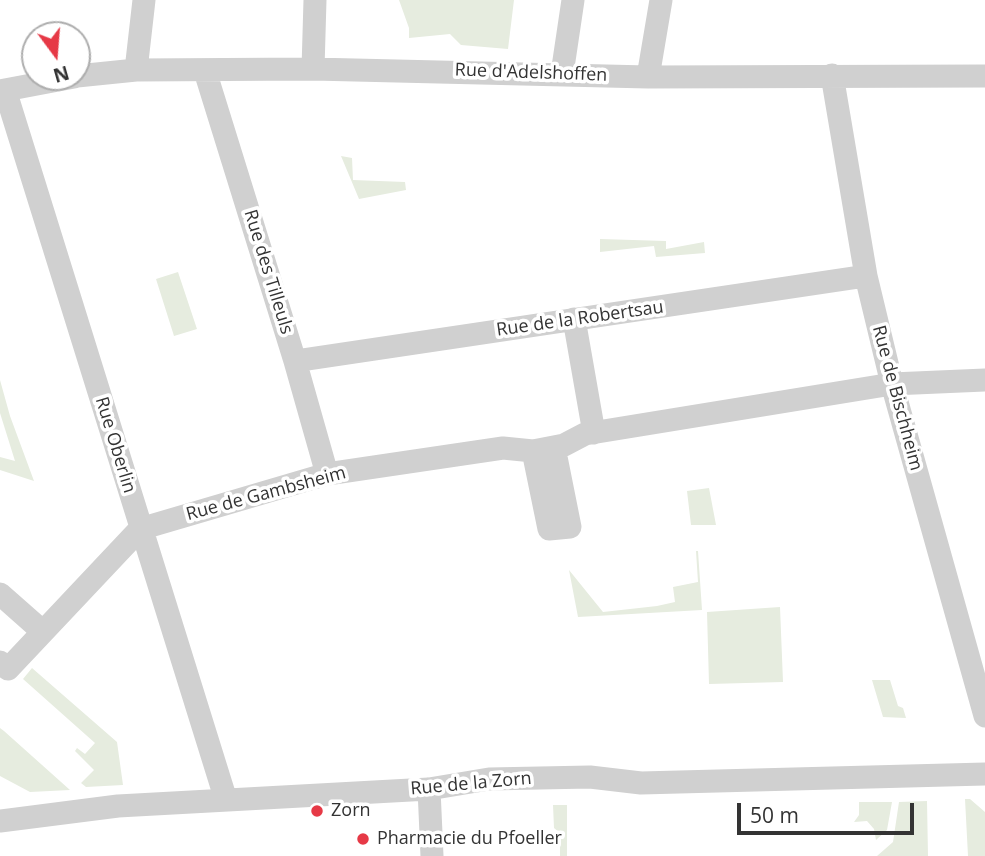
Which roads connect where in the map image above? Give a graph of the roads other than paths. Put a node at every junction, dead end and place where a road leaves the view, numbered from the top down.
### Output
1 (144, 0) edge
2 (315, 0) edge
3 (573, 0) edge
4 (662, 0) edge
5 (313, 69) junction
6 (136, 70) junction
7 (205, 71) junction
8 (562, 74) junction
9 (91, 75) edge
10 (832, 75) junction
11 (985, 76) edge
12 (648, 77) junction
13 (21, 87) edge
14 (3, 90) edge
15 (866, 276) junction
16 (574, 320) junction
17 (295, 361) junction
18 (985, 380) edge
19 (892, 384) junction
20 (594, 433) junction
21 (327, 474) junction
22 (141, 529) junction
23 (0, 594) edge
24 (43, 631) junction
25 (0, 662) edge
26 (985, 716) edge
27 (985, 774) edge
28 (429, 789) junction
29 (226, 800) junction
30 (0, 821) edge
31 (432, 856) edge

1 - 6 street
2 - 5 street
3 - 8 street
4 - 12 street
5 - 7 street, Rue d'Adelshoffen
5 - 8 street, Rue d'Adelshoffen
6 - 7 street, Rue d'Adelshoffen
6 - 9 street, Rue d'Adelshoffen
7 - 17 street, Rue des Tilleuls
8 - 12 street, Rue d'Adelshoffen
10 - 11 street, Rue d'Adelshoffen
10 - 12 street, Rue d'Adelshoffen
10 - 15 street, Rue de Bischheim
13 - 14 street, Rue d'Adelshoffen
14 - 22 street, Rue Oberlin
15 - 16 street, Rue de la Robertsau
15 - 19 street, Rue de Bischheim
16 - 17 street, Rue de la Robertsau
16 - 20 street
17 - 21 street, Rue des Tilleuls
18 - 19 street, Rue de Gambsheim
19 - 20 street, Rue de Gambsheim
19 - 26 street, Rue de Bischheim
20 - 21 street, Rue de Gambsheim
21 - 22 street, Rue de Gambsheim
22 - 24 street, Rue de Gambsheim
22 - 29 street, Rue Oberlin
23 - 24 street
24 - 25 street, Rue de Gambsheim
27 - 28 street, Rue de la Zorn
28 - 29 street, Rue de la Zorn
28 - 31 street
29 - 30 street, Rue de la Zorn

